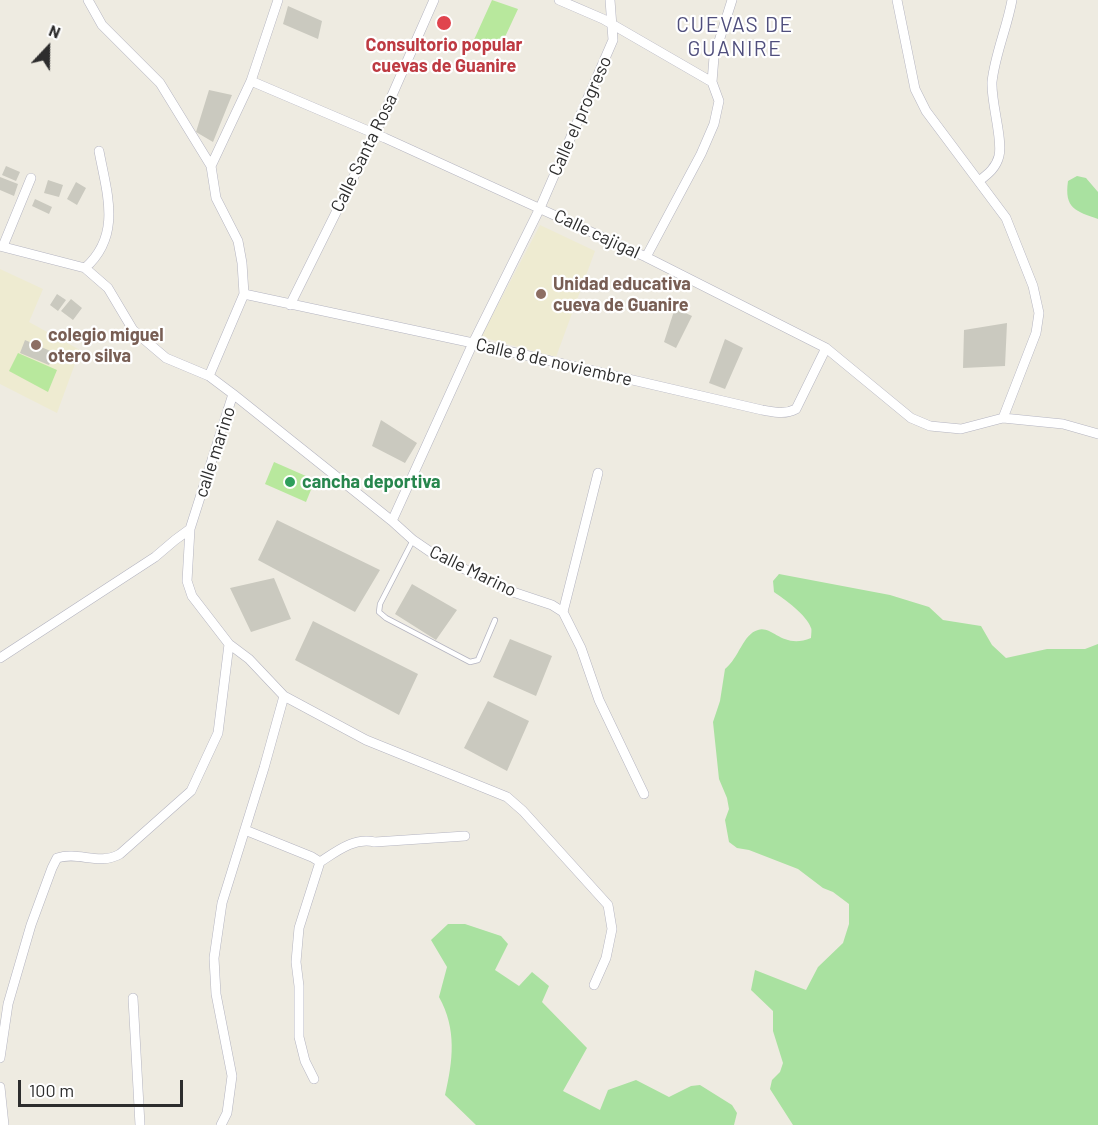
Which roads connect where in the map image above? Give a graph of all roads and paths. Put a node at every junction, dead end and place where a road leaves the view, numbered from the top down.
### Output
1 (88, 0) edge
2 (278, 0) edge
3 (434, 0) edge
4 (559, 0) edge
5 (610, 0) edge
6 (732, 0) edge
7 (897, 0) edge
8 (1012, 0) edge
9 (611, 23) junction
10 (251, 81) junction
11 (712, 82) junction
12 (375, 134) junction
13 (99, 151) dead end
14 (211, 166) junction
15 (31, 178) dead end
16 (979, 181) junction
17 (540, 208) junction
18 (2, 246) edge
19 (646, 256) junction
20 (85, 268) junction
21 (244, 294) junction
22 (290, 305) junction
23 (473, 343) junction
24 (826, 348) junction
25 (209, 376) junction
26 (233, 394) junction
27 (1003, 418) junction
28 (1098, 434) edge
29 (598, 472) dead end
30 (393, 521) junction
31 (190, 529) junction
32 (413, 540) junction
33 (562, 612) junction
34 (495, 620) dead end
35 (229, 644) junction
36 (0, 658) edge
37 (284, 696) junction
38 (644, 794) dead end
39 (245, 830) junction
40 (465, 836) dead end
41 (320, 862) junction
42 (594, 984) dead end
43 (133, 998) dead end
44 (0, 1058) edge
45 (314, 1079) dead end
46 (0, 1087) edge
47 (4, 1125) edge
48 (140, 1125) edge
49 (221, 1125) edge

1 - 14 street
2 - 10 street
3 - 12 street, Calle Santa Rosa
4 - 9 street
5 - 9 street, Calle el progreso
6 - 11 street
7 - 16 street
8 - 16 street
9 - 11 street
9 - 17 street, Calle el progreso
10 - 12 street, Calle cajigal
10 - 14 street
11 - 19 street
12 - 17 street, Calle cajigal
12 - 22 street, Calle Santa Rosa
13 - 20 street
14 - 21 street
15 - 18 street
16 - 27 street
17 - 19 street, Calle cajigal
17 - 23 street, Calle el progreso
18 - 20 street, calle marino
19 - 24 street, Calle cajigal
20 - 25 street, calle marino
21 - 22 street, Calle 8 de noviembre
21 - 25 street
22 - 23 street, Calle 8 de noviembre
23 - 24 street, Calle 8 de noviembre
23 - 30 street, Calle el progreso
24 - 27 street, Calle cajigal
25 - 26 street, calle marino
26 - 30 street, Calle Marino
26 - 31 street, calle marino
27 - 28 street, Calle cajigal
29 - 33 street
30 - 32 street, Calle Marino
31 - 35 street, calle marino
31 - 36 street
32 - 33 street, Calle Marino
32 - 34 lane
33 - 38 street
35 - 37 street, calle marino
35 - 44 street
37 - 39 street
37 - 42 street, calle marino
39 - 41 street
39 - 49 street
40 - 41 street
41 - 45 street
43 - 48 street
46 - 47 street

